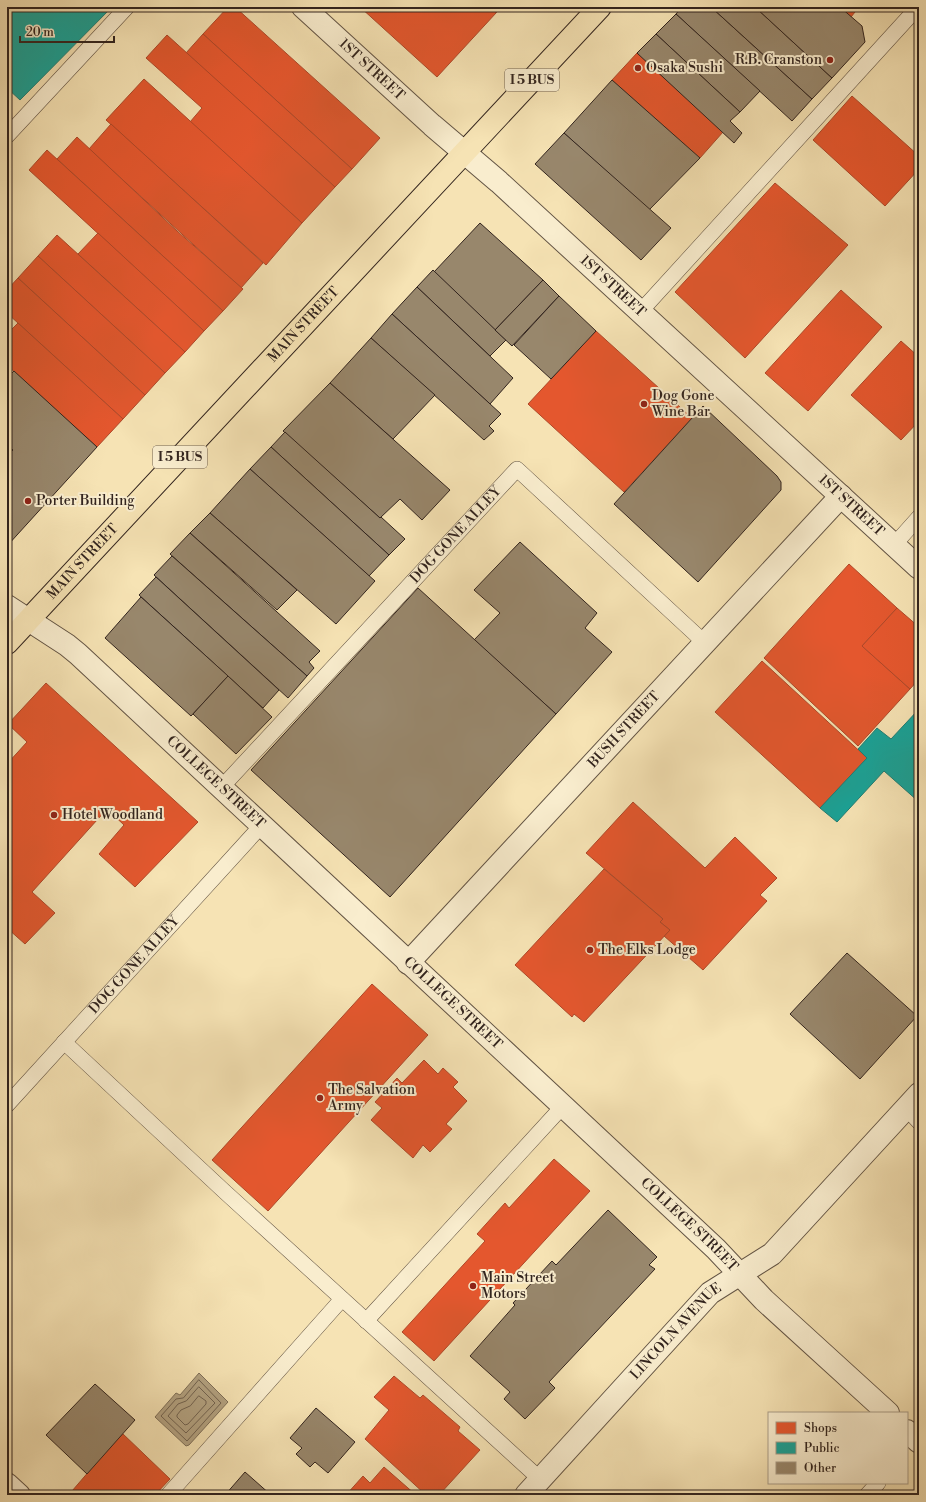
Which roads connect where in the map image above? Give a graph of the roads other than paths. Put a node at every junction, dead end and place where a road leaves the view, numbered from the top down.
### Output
1 (127, 7) edge
2 (303, 7) edge
3 (600, 7) edge
4 (918, 7) edge
5 (7, 136) edge
6 (465, 153) junction
7 (640, 312) junction
8 (841, 496) junction
9 (919, 517) edge
10 (894, 545) junction
11 (919, 568) edge
12 (7, 606) edge
13 (28, 620) junction
14 (705, 642) junction
15 (7, 643) edge
16 (221, 788) junction
17 (261, 826) junction
18 (408, 963) junction
19 (64, 1042) junction
20 (7, 1105) edge
21 (563, 1106) junction
22 (915, 1108) edge
23 (740, 1274) junction
24 (342, 1299) junction
25 (366, 1321) junction
26 (887, 1412) edge
27 (540, 1479) junction
28 (7, 1484) edge
29 (877, 1484) edge
30 (19, 1495) edge
31 (168, 1495) edge
32 (526, 1495) edge
33 (867, 1495) edge

1 - 5 lane
2 - 6 street, 1ST STREET
3 - 6 main road, MAIN STREET / I 5 BUS
4 - 7 lane
6 - 7 street, 1ST STREET
6 - 13 main road, MAIN STREET / I 5 BUS
7 - 8 street, 1ST STREET
8 - 10 street, 1ST STREET
8 - 14 street, BUSH STREET
9 - 10 lane
10 - 11 street, 1ST STREET
12 - 13 street, COLLEGE STREET
13 - 15 main road, MAIN STREET / I 5 BUS
13 - 16 street, COLLEGE STREET
14 - 16 lane, DOG GONE ALLEY
14 - 18 street, BUSH STREET
16 - 17 street, COLLEGE STREET
17 - 18 street, COLLEGE STREET
17 - 19 lane, DOG GONE ALLEY
18 - 21 street, COLLEGE STREET
19 - 20 lane, DOG GONE ALLEY
19 - 24 lane
21 - 23 street, COLLEGE STREET
21 - 25 lane
22 - 23 street, LINCOLN AVENUE
23 - 26 street, COLLEGE STREET
23 - 27 street, LINCOLN AVENUE
24 - 25 lane
24 - 31 lane
25 - 27 lane
27 - 32 street, LINCOLN AVENUE
28 - 30 street
29 - 33 lane

